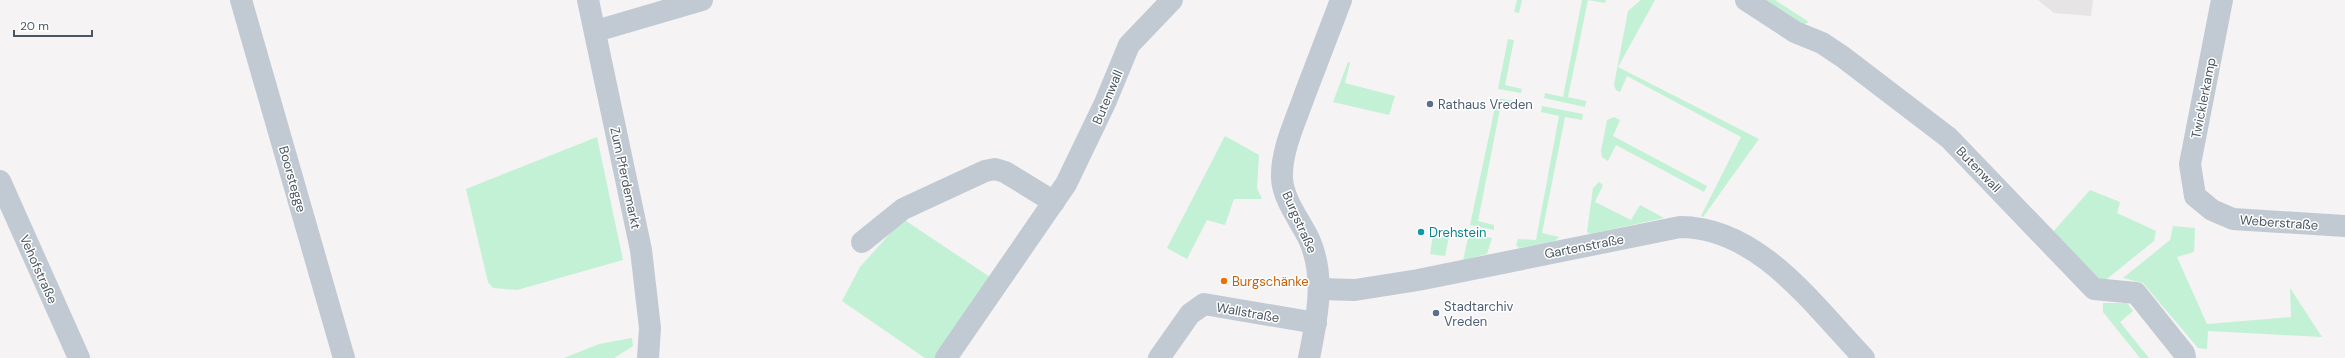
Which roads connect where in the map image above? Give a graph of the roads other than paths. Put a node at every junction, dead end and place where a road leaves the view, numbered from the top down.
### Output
1 (242, 0) edge
2 (588, 0) edge
3 (702, 0) edge
4 (1172, 0) edge
5 (1341, 0) edge
6 (1746, 0) edge
7 (2222, 0) edge
8 (596, 31) junction
9 (0, 181) edge
10 (2196, 196) joint
11 (1054, 202) junction
12 (2345, 226) edge
13 (862, 242) dead end
14 (1319, 289) junction
15 (1316, 323) junction
16 (79, 358) edge
17 (344, 358) edge
18 (648, 358) edge
19 (946, 358) edge
20 (1159, 358) edge
21 (1309, 358) edge
22 (1864, 358) edge
23 (2185, 358) edge

1 - 17 street, Boorstegge
2 - 8 street, Zum Pferdemarkt
3 - 8 street
4 - 11 street, Butenwall
5 - 14 street, Burgstraße
6 - 23 street, Butenwall
7 - 10 street, Twicklerkamp
8 - 18 street, Zum Pferdemarkt
9 - 16 street, Vehofstraße
10 - 12 street, Weberstraße
11 - 13 street
11 - 19 street, Butenwall
14 - 15 street, Burgstraße
14 - 22 street, Gartenstraße
15 - 20 street, Wallstraße
15 - 21 street, Burgstraße

